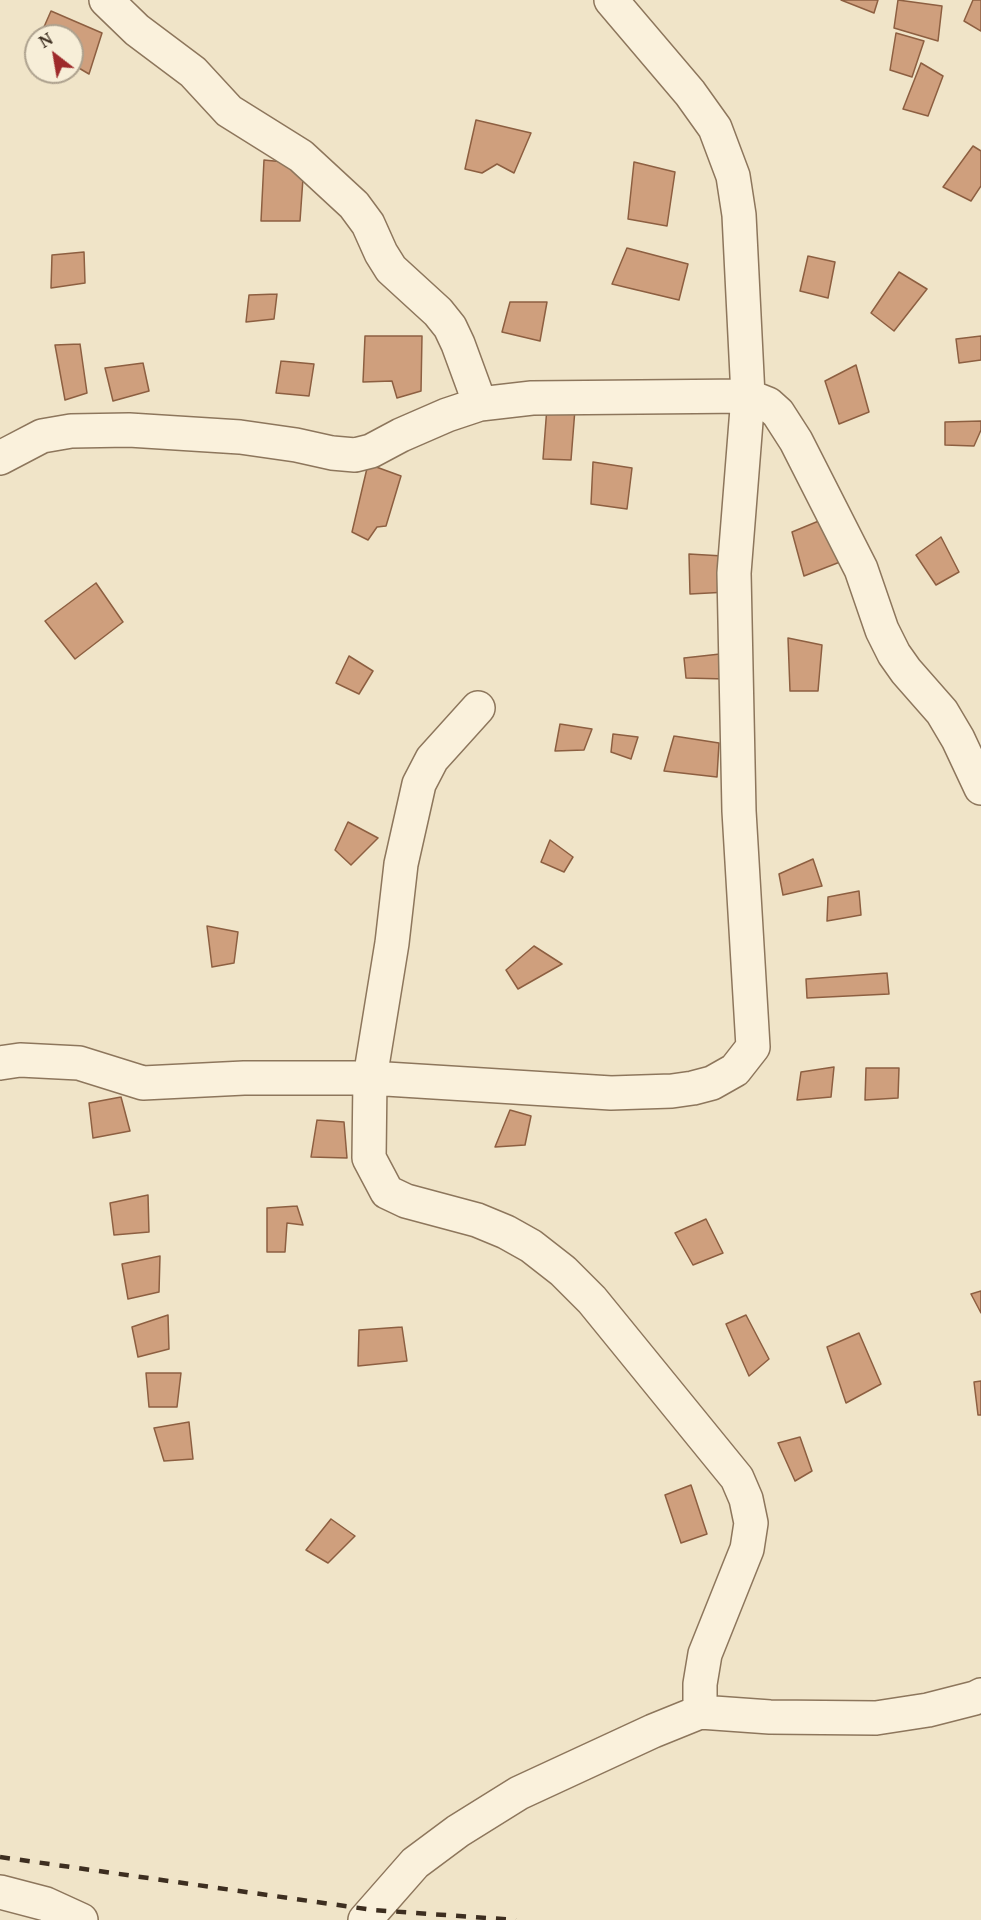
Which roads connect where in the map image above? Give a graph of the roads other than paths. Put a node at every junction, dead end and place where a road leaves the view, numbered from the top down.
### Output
1 (106, 0) edge
2 (611, 0) edge
3 (748, 396) junction
4 (480, 404) junction
5 (0, 458) edge
6 (478, 708) dead end
7 (981, 788) edge
8 (0, 1063) edge
9 (370, 1078) junction
10 (981, 1695) edge
11 (700, 1712) junction
12 (0, 1892) edge
13 (81, 1920) edge
14 (365, 1920) edge

1 - 4 street
2 - 3 street
3 - 4 street
3 - 7 street
3 - 9 street
4 - 5 street
6 - 9 street
8 - 9 street
9 - 11 street
10 - 11 street
11 - 14 street
12 - 13 street

